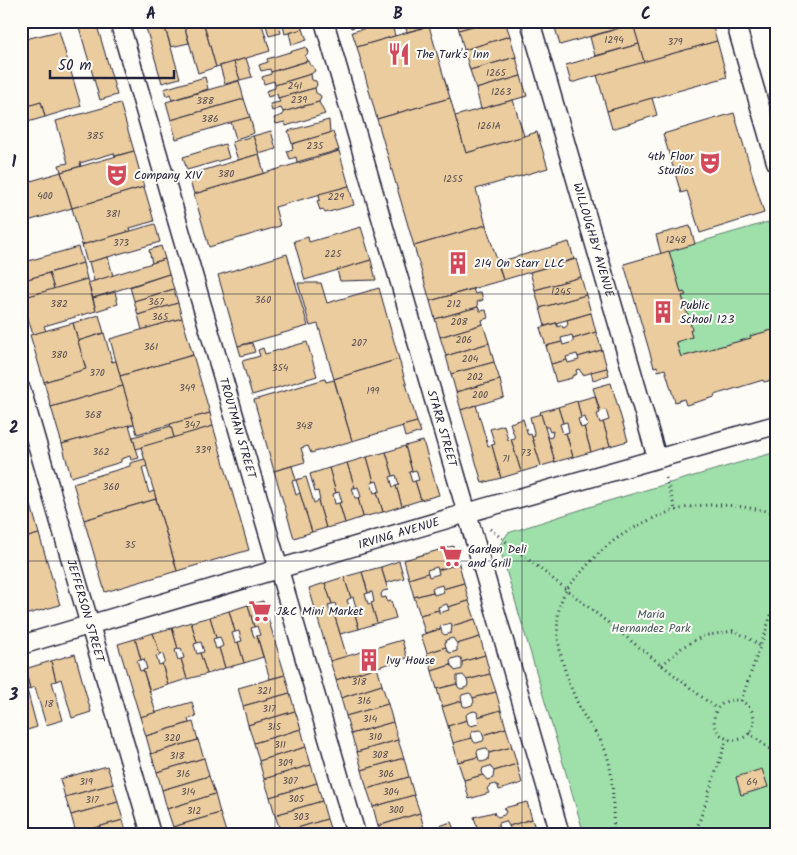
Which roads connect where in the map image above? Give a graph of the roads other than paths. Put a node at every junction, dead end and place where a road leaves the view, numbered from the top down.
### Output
1 (119, 21) edge
2 (324, 21) edge
3 (530, 21) edge
4 (735, 21) edge
5 (776, 162) edge
6 (21, 389) edge
7 (776, 425) edge
8 (657, 458) junction
9 (467, 513) junction
10 (279, 569) junction
11 (90, 624) junction
12 (21, 645) edge
13 (151, 834) edge
14 (356, 834) edge
15 (560, 834) edge

1 - 10 street, TROUTMAN STREET
2 - 9 street, STARR STREET
3 - 8 street, WILLOUGHBY AVENUE
4 - 5 street
6 - 11 street, JEFFERSON STREET
7 - 8 street, IRVING AVENUE
8 - 9 street, IRVING AVENUE
9 - 10 street, IRVING AVENUE
9 - 15 street, STARR STREET
10 - 11 street, IRVING AVENUE
10 - 14 street, TROUTMAN STREET
11 - 12 street, IRVING AVENUE
11 - 13 street, JEFFERSON STREET

